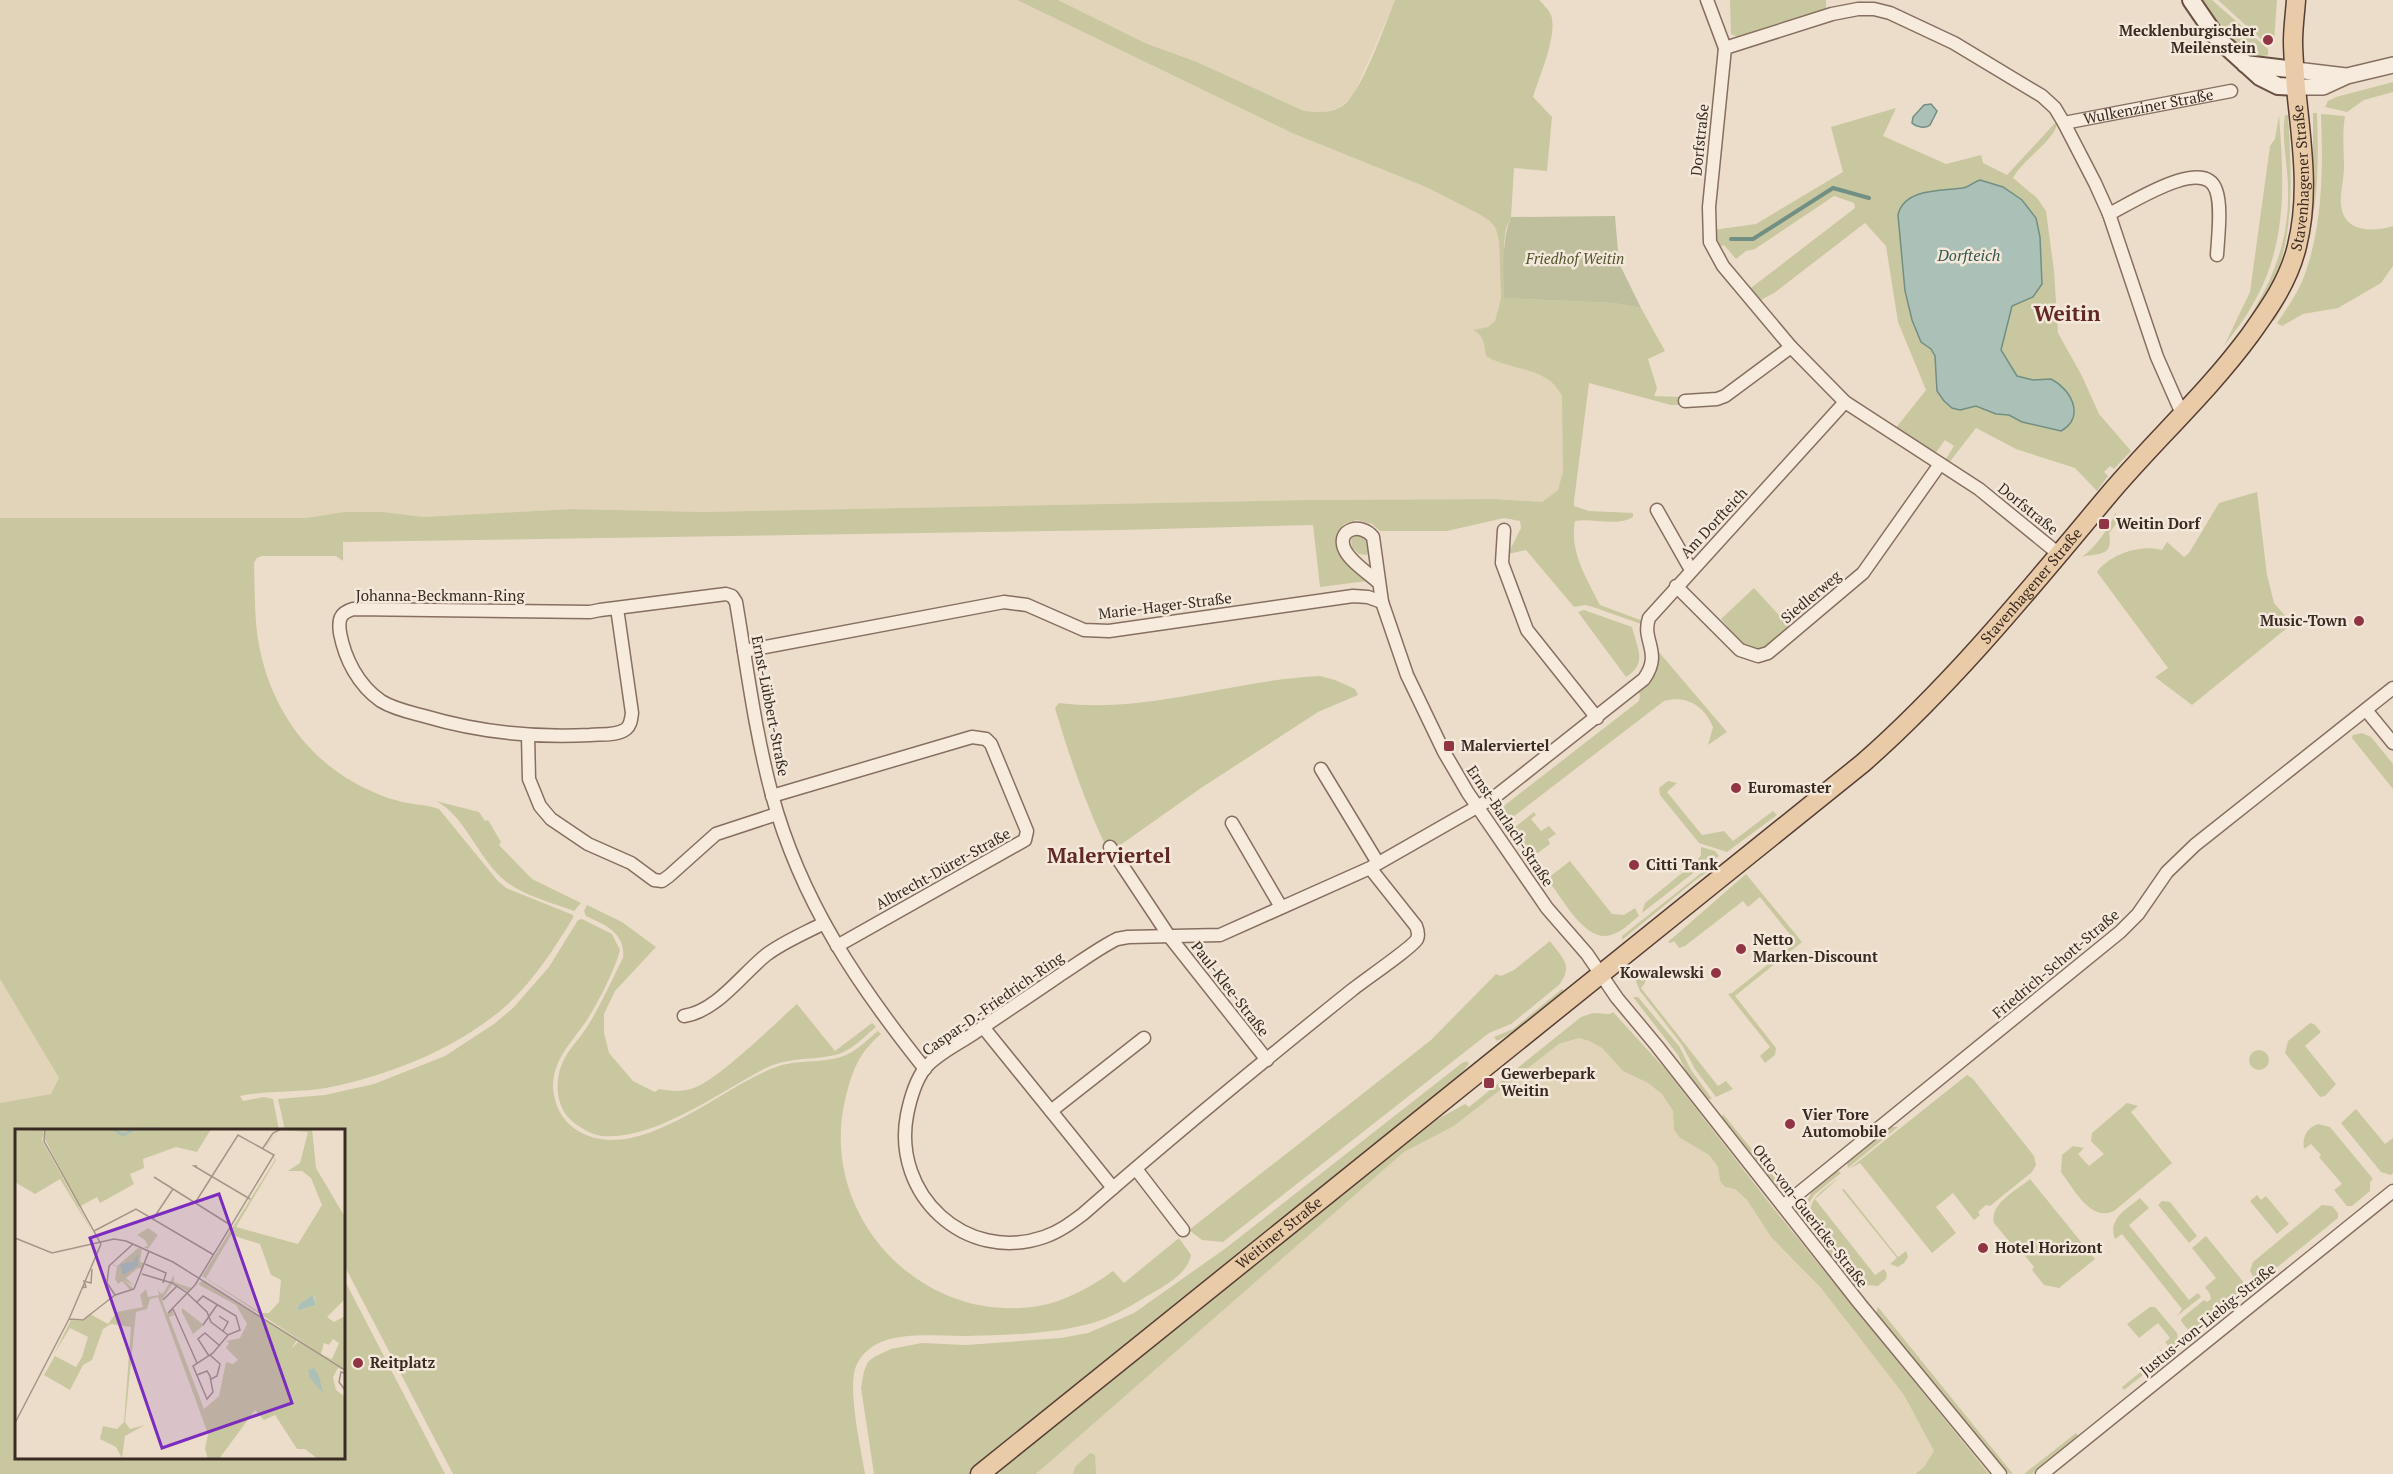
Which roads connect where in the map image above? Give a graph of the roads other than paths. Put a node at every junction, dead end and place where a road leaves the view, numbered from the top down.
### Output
1 (1707, 0) edge
2 (2191, 0) edge
3 (2296, 0) edge
4 (1725, 48) junction
5 (2393, 65) edge
6 (2296, 79) junction
7 (2231, 91) dead end
8 (2064, 123) junction
9 (2109, 214) junction
10 (2217, 255) dead end
11 (1791, 347) junction
12 (1685, 401) dead end
13 (1845, 402) junction
14 (2185, 413) junction
15 (1940, 464) junction
16 (1657, 510) dead end
17 (1504, 530) dead end
18 (2060, 555) junction
19 (1691, 570) junction
20 (1378, 582) dead end
21 (1677, 586) junction
22 (732, 596) joint
23 (1382, 602) junction
24 (617, 608) junction
25 (744, 651) junction
26 (1644, 679) joint
27 (2393, 688) edge
28 (2366, 710) junction
29 (1597, 718) junction
30 (528, 735) junction
31 (2393, 743) edge
32 (1321, 769) dead end
33 (772, 796) junction
34 (1478, 808) junction
35 (777, 814) junction
36 (1232, 823) dead end
37 (1110, 847) dead end
38 (1374, 866) junction
39 (1281, 907) junction
40 (824, 922) junction
41 (1169, 936) junction
42 (837, 946) junction
43 (1600, 974) junction
44 (1578, 992) joint
45 (684, 1016) dead end
46 (983, 1027) junction
47 (1144, 1038) dead end
48 (1267, 1060) junction
49 (925, 1069) junction
50 (1051, 1111) junction
51 (1136, 1169) junction
52 (1113, 1188) junction
53 (2392, 1194) edge
54 (1783, 1206) junction
55 (1183, 1230) dead end
56 (980, 1474) edge
57 (2000, 1474) edge
58 (2042, 1474) edge

1 - 4 street
2 - 6 main road
3 - 6 main road, Stavenhagener Straße
4 - 8 street
4 - 11 street, Dorfstraße
5 - 6 street
6 - 14 main road, Stavenhagener Straße
7 - 8 street, Wulkenziner Straße
8 - 9 street
9 - 10 street
9 - 14 street
11 - 12 street
11 - 13 street, Dorfstraße
13 - 15 street, Dorfstraße
13 - 19 street, Am Dorfteich
14 - 18 main road, Stavenhagener Straße
15 - 18 street, Dorfstraße
15 - 21 street, Siedlerweg
16 - 19 street
17 - 29 street
18 - 43 main road, Stavenhagener Straße
19 - 21 street, Am Dorfteich
20 - 23 street, Ernst-Barlach-Straße
21 - 26 street, Am Dorfteich
22 - 24 street, Johanna-Beckmann-Ring
22 - 25 street, Ernst-Lübbert-Straße
23 - 25 street, Marie-Hager-Straße
23 - 34 street, Ernst-Barlach-Straße
24 - 30 street, Johanna-Beckmann-Ring
24 - 30 street, Johanna-Beckmann-Ring
25 - 33 street, Ernst-Lübbert-Straße
26 - 29 street, Caspar-D.-Friedrich-Ring
27 - 28 street, Friedrich-Schott-Straße
28 - 31 street
28 - 54 street, Friedrich-Schott-Straße
29 - 34 street, Caspar-D.-Friedrich-Ring
30 - 35 street
32 - 38 street
33 - 35 street, Ernst-Lübbert-Straße
33 - 42 street, Albrecht-Dürer-Straße
34 - 38 street, Caspar-D.-Friedrich-Ring
34 - 43 street, Ernst-Barlach-Straße
35 - 40 street, Ernst-Lübbert-Straße
36 - 39 street
37 - 41 street
38 - 39 street, Caspar-D.-Friedrich-Ring
38 - 48 street, Caspar-D.-Friedrich-Ring
39 - 41 street, Caspar-D.-Friedrich-Ring
40 - 42 street, Ernst-Lübbert-Straße
40 - 45 street
41 - 46 street, Caspar-D.-Friedrich-Ring
41 - 48 street, Paul-Klee-Straße
42 - 49 street, Ernst-Lübbert-Straße
43 - 44 main road, Stavenhagener Straße
43 - 54 street, Otto-von-Guericke-Straße
44 - 56 main road, Weitiner Straße
46 - 49 street, Caspar-D.-Friedrich-Ring
46 - 50 street
47 - 50 street
48 - 51 street, Caspar-D.-Friedrich-Ring
49 - 52 street, Caspar-D.-Friedrich-Ring
50 - 52 street
51 - 52 street, Caspar-D.-Friedrich-Ring
51 - 55 street
53 - 58 street, Justus-von-Liebig-Straße
54 - 57 street, Otto-von-Guericke-Straße

